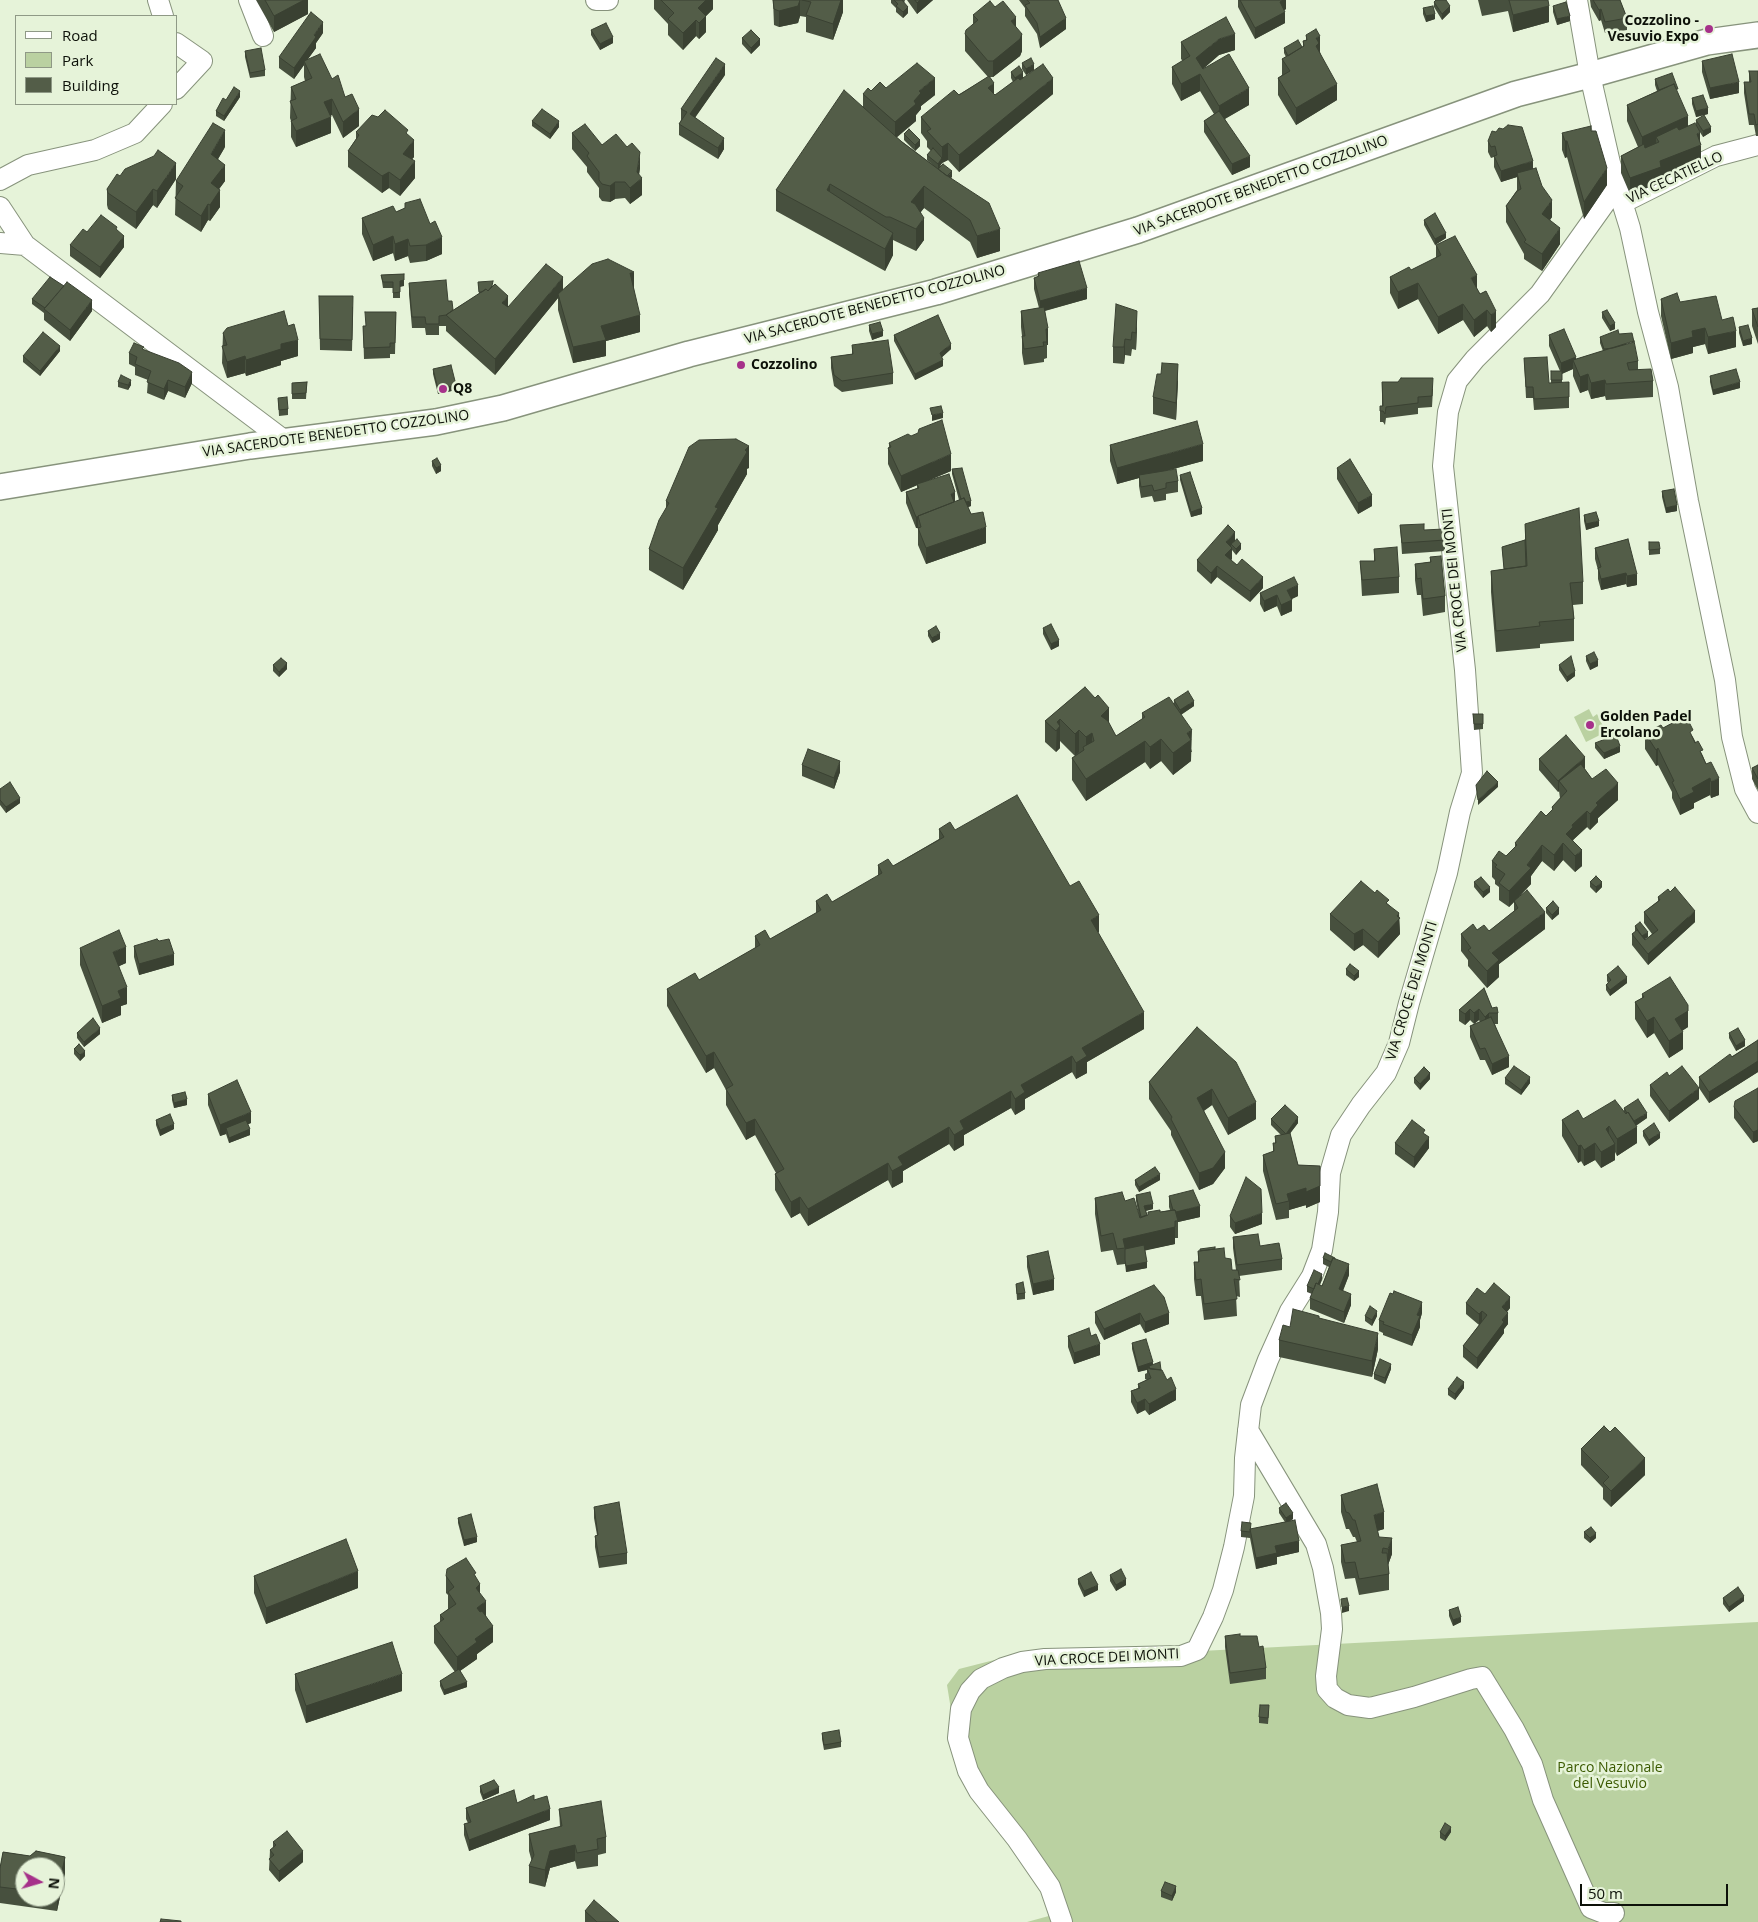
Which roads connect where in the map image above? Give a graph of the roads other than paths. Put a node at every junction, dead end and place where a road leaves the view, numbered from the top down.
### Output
1 (158, 0) edge
2 (249, 0) edge
3 (596, 0) edge
4 (608, 0) edge
5 (1577, 0) edge
6 (163, 15) edge
7 (1758, 35) edge
8 (264, 36) dead end
9 (178, 44) edge
10 (1590, 75) junction
11 (178, 87) edge
12 (161, 105) edge
13 (1758, 145) edge
14 (0, 180) edge
15 (1620, 194) junction
16 (0, 207) edge
17 (0, 243) edge
18 (25, 245) junction
19 (285, 441) junction
20 (0, 487) edge
21 (1758, 813) edge
22 (1248, 1430) junction
23 (1614, 1913) dead end
24 (1062, 1922) edge

1 - 6 street
2 - 8 street
3 - 4 street
5 - 10 street
7 - 10 main road, VIA SACERDOTE BENEDETTO COZZOLINO
9 - 11 street
10 - 15 street
10 - 19 main road, VIA SACERDOTE BENEDETTO COZZOLINO
12 - 14 street
13 - 15 street, VIA CECATIELLO
15 - 21 street
15 - 22 street, VIA CROCE DEI MONTI
16 - 18 street
17 - 18 street
18 - 19 street
19 - 20 main road, VIA SACERDOTE BENEDETTO COZZOLINO
22 - 23 street
22 - 24 street, VIA CROCE DEI MONTI

